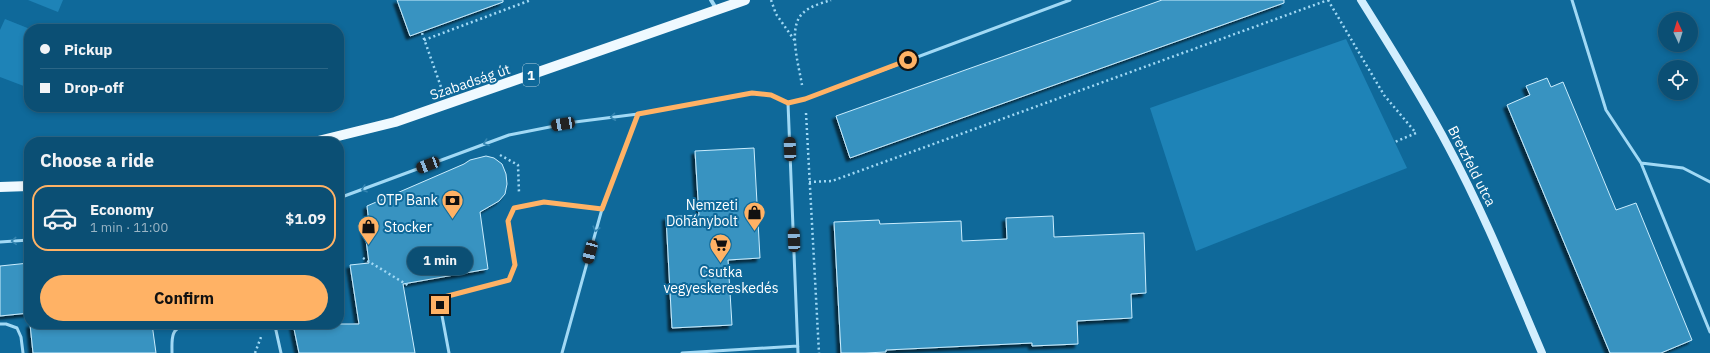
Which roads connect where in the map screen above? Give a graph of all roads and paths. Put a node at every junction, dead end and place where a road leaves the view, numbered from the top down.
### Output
1 (531, 0) edge
2 (712, 0) edge
3 (745, 0) edge
4 (771, 0) edge
5 (831, 0) edge
6 (1070, 0) edge
7 (1328, 0) edge
8 (1361, 0) edge
9 (1572, 0) edge
10 (717, 10) junction
11 (422, 32) dead end
12 (424, 40) junction
13 (795, 42) junction
14 (805, 99) junction
15 (788, 103) junction
16 (447, 105) junction
17 (638, 114) junction
18 (334, 137) edge
19 (1395, 142) dead end
20 (482, 144) junction
21 (1641, 163) junction
22 (809, 182) junction
23 (1710, 182) edge
24 (24, 186) edge
25 (0, 187) edge
26 (344, 196) edge
27 (519, 208) junction
28 (602, 209) junction
29 (24, 240) edge
30 (0, 242) edge
31 (363, 258) dead end
32 (409, 286) dead end
33 (0, 324) edge
34 (177, 329) edge
35 (276, 329) edge
36 (1710, 332) edge
37 (798, 346) junction
38 (23, 353) edge
39 (172, 353) edge
40 (281, 353) edge
41 (449, 353) edge
42 (562, 353) edge
43 (682, 353) edge
44 (798, 353) edge
45 (819, 353) edge
46 (1542, 353) edge

1 - 12 path
2 - 10 street
3 - 10 main road, Szabadság út / 1
4 - 13 path
5 - 13 path
6 - 14 lane
7 - 19 path
7 - 22 path
8 - 46 main road, Bretzfeld utca
9 - 21 lane
10 - 16 main road, Szabadság út / 1
11 - 12 path
12 - 16 path
13 - 14 path
14 - 15 lane
14 - 22 path
15 - 17 lane
15 - 37 lane
16 - 18 main road, Szabadság út / 1
17 -> 20 lane
17 - 28 lane
20 -> 26 lane
20 - 27 path
21 - 23 lane
21 - 36 lane
22 - 45 path
24 - 25 main road
27 - 28 lane
27 - 41 lane
28 -> 42 lane
29 -> 30 lane
31 - 32 path
33 - 38 lane
34 - 39 lane
35 - 40 lane
37 - 43 lane
37 - 44 lane

